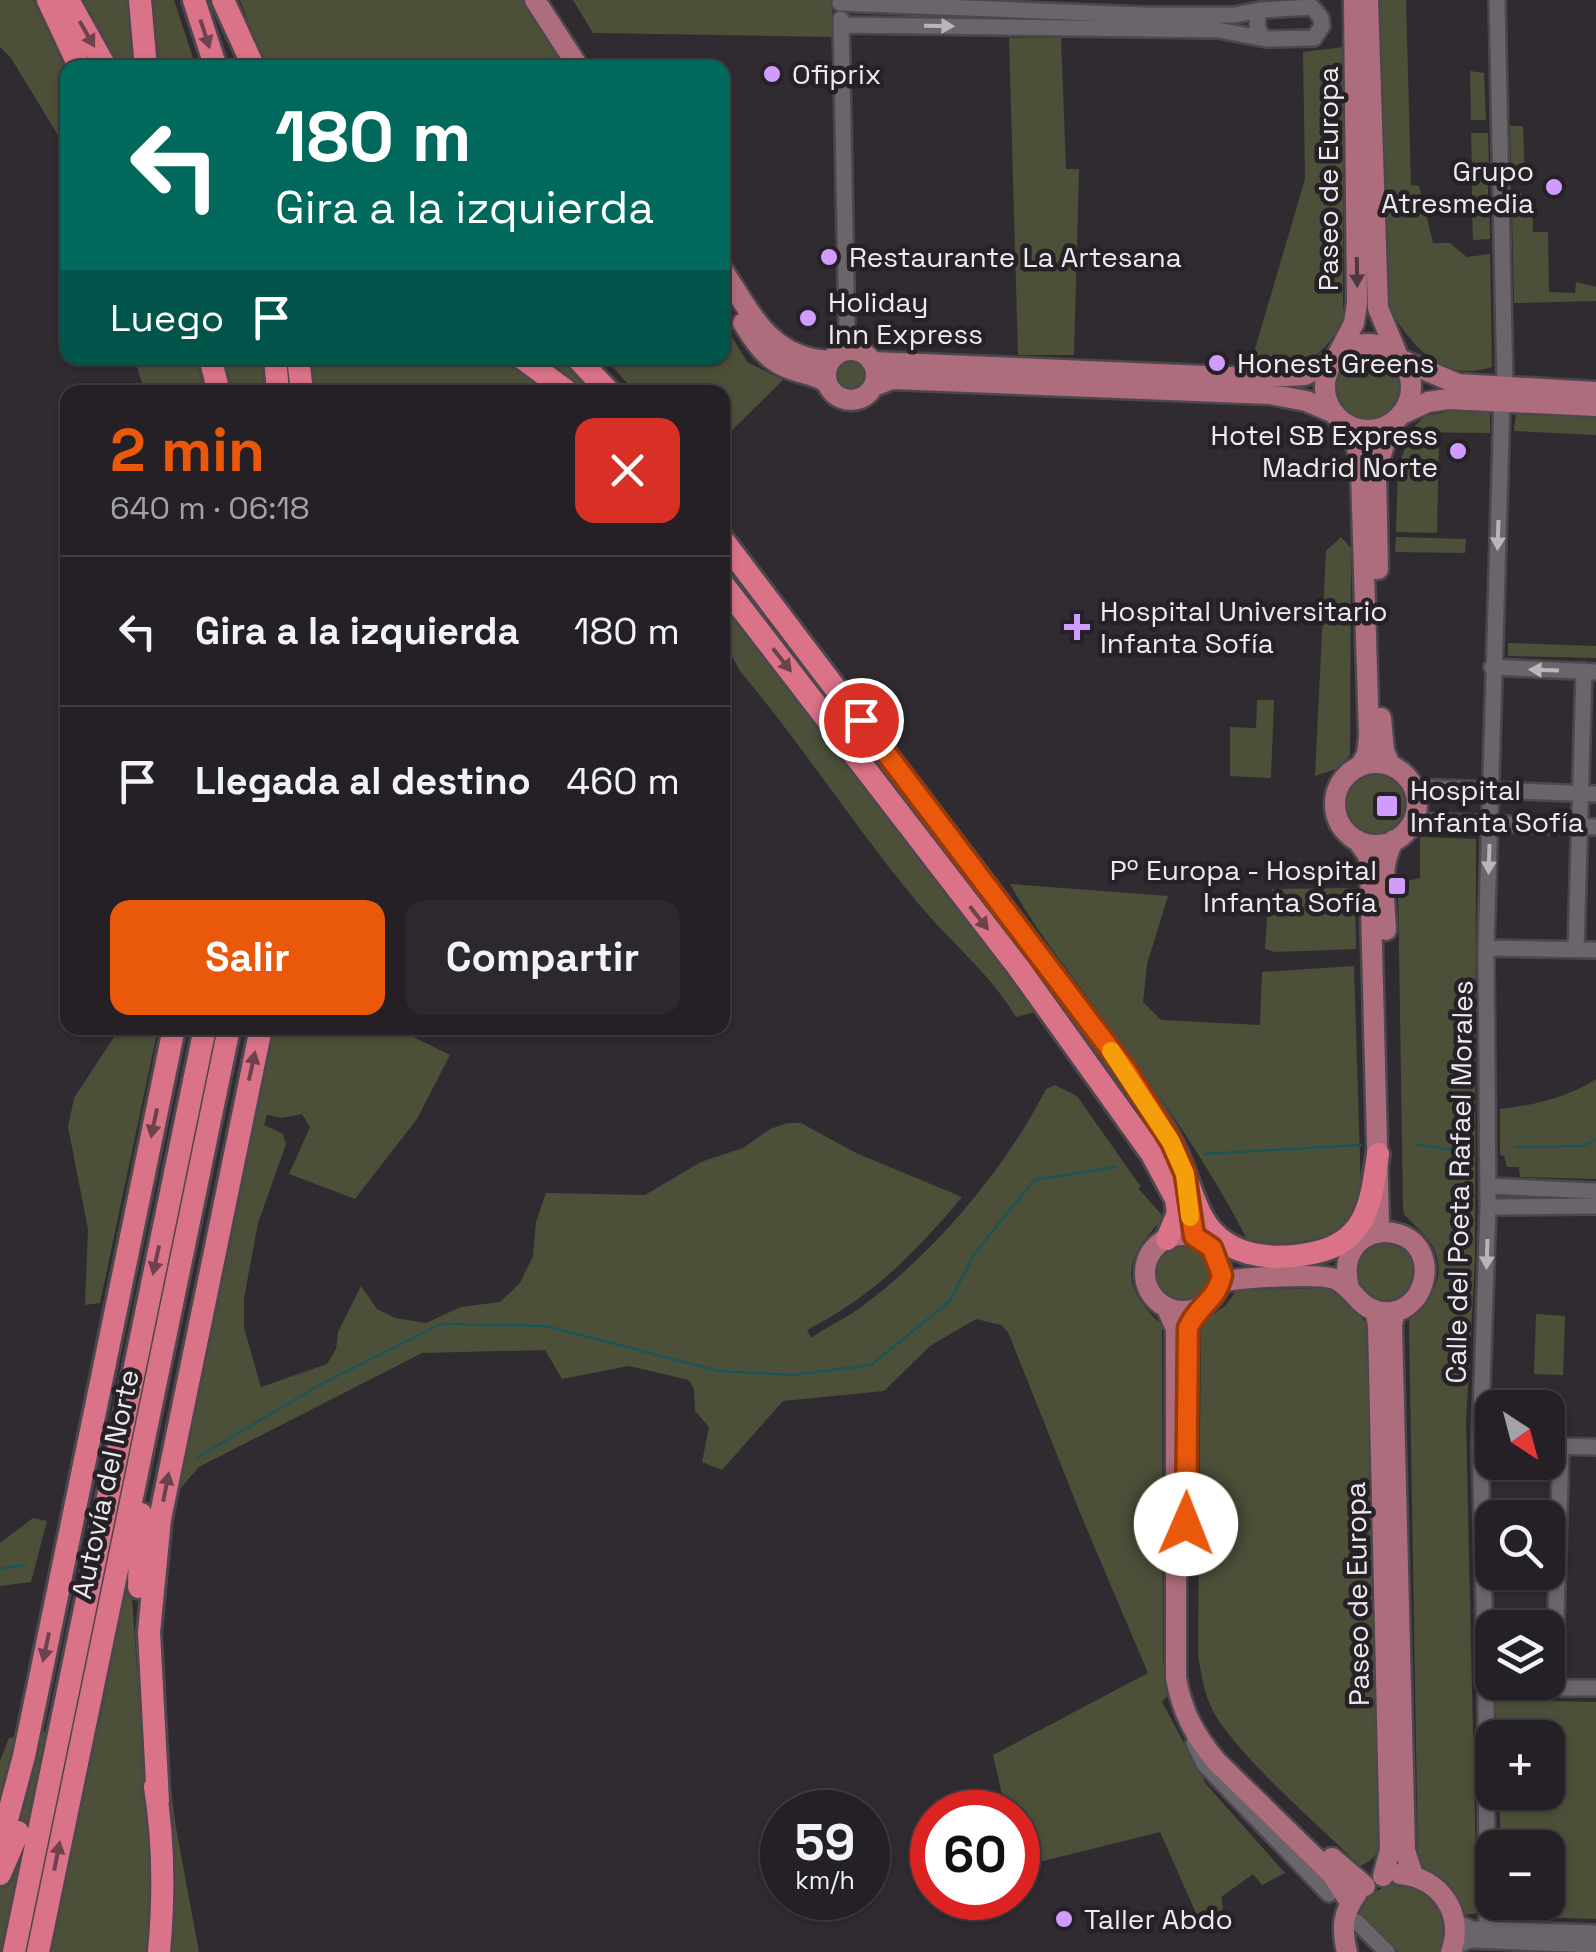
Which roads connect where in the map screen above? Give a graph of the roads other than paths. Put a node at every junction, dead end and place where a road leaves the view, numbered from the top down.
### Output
1 (48, 0) edge
2 (68, 0) edge
3 (140, 0) edge
4 (194, 0) edge
5 (223, 0) edge
6 (535, 0) edge
7 (550, 0) edge
8 (1354, 0) edge
9 (1368, 0) edge
10 (1497, 0) edge
11 (840, 2) edge
12 (1315, 4) edge
13 (1260, 10) junction
14 (1035, 20) junction
15 (841, 25) junction
16 (1322, 26) junction
17 (1354, 26) junction
18 (1266, 40) junction
19 (76, 60) edge
20 (102, 60) edge
21 (145, 60) edge
22 (213, 60) edge
23 (239, 60) edge
24 (250, 60) edge
25 (573, 60) edge
26 (588, 60) edge
27 (730, 279) edge
28 (730, 304) edge
29 (847, 335) junction
30 (867, 357) junction
31 (1336, 357) junction
32 (1400, 358) junction
33 (531, 365) edge
34 (585, 365) edge
35 (831, 366) junction
36 (559, 385) edge
37 (603, 385) edge
38 (874, 386) junction
39 (1596, 392) edge
40 (1503, 394) junction
41 (1596, 406) edge
42 (1336, 416) junction
43 (1395, 420) junction
44 (730, 550) edge
45 (730, 593) edge
46 (1492, 667) junction
47 (1590, 671) edge
48 (1390, 764) junction
49 (1361, 765) junction
50 (1414, 788) junction
51 (1491, 790) junction
52 (1588, 794) edge
53 (1414, 821) junction
54 (1490, 823) junction
55 (1588, 826) edge
56 (1357, 840) junction
57 (1394, 840) junction
58 (1486, 948) junction
59 (1576, 950) junction
60 (1596, 950) edge
61 (173, 1035) edge
62 (204, 1035) edge
63 (228, 1035) edge
64 (259, 1035) edge
65 (1378, 1154) junction
66 (1185, 1174) junction
67 (1488, 1186) junction
68 (1596, 1191) edge
69 (1596, 1206) edge
70 (1488, 1207) junction
71 (1385, 1232) junction
72 (1194, 1236) junction
73 (1167, 1239) junction
74 (1349, 1256) junction
75 (1218, 1258) junction
76 (1220, 1283) junction
77 (1350, 1289) junction
78 (1168, 1308) junction
79 (1196, 1310) junction
80 (1385, 1311) junction
81 (170, 1318) junction
82 (1486, 1390) edge
83 (1565, 1446) edge
84 (1596, 1447) edge
85 (1486, 1480) edge
86 (1554, 1480) edge
87 (1486, 1610) edge
88 (1554, 1610) edge
89 (1565, 1688) edge
90 (1596, 1688) edge
91 (1486, 1700) edge
92 (61, 1722) junction
93 (1190, 1724) junction
94 (158, 1801) junction
95 (0, 1846) edge
96 (0, 1874) edge
97 (1412, 1875) junction
98 (1329, 1894) dead end
99 (1364, 1896) junction
100 (1455, 1922) junction
101 (1486, 1928) junction
102 (1596, 1932) edge
103 (1596, 1944) edge
104 (1452, 1950) edge
105 (14, 1952) edge
106 (38, 1952) edge
107 (159, 1952) edge
108 (1347, 1952) edge
109 (1387, 1952) edge

1 - 19 highway
2 -> 20 highway
3 - 21 highway
4 -> 22 highway
5 - 23 highway
5 - 24 highway
6 - 25 main road
7 - 26 main road
8 - 17 main road, Paseo de Europa
9 - 32 main road, Paseo de Europa
10 - 40 street, Calle del Poeta Rafael Morales
11 - 14 street
11 - 15 street
12 - 13 street
12 - 16 street
13 - 14 street
13 - 18 street
15 -> 14 street
14 - 18 street
15 - 29 street
16 - 17 street
16 - 18 street
17 -> 31 main road, Paseo de Europa
27 - 35 main road
28 - 35 main road
29 - 30 street
29 - 35 street
30 - 31 main road
30 - 35 main road
30 - 38 main road
31 - 32 main road
31 - 42 main road
32 - 40 main road
32 - 43 main road
33 - 36 highway
34 - 37 highway
35 - 38 main road
38 - 42 main road
39 - 40 main road
40 - 41 main road
40 - 43 main road
40 -> 46 street, Calle del Poeta Rafael Morales
42 - 43 main road
42 - 49 main road
43 - 48 main road
44 - 66 highway
45 -> 73 highway
47 -> 46 street
46 - 51 street, Calle del Poeta Rafael Morales
47 - 52 street
48 - 49 main road
48 - 50 main road
49 - 56 main road
50 - 51 street
50 - 53 main road
51 - 52 street
51 - 54 street, Calle del Poeta Rafael Morales
52 - 55 street
53 - 54 street
53 - 57 main road
54 - 55 street
54 -> 58 street, Calle del Poeta Rafael Morales
55 - 59 street
56 - 57 main road
56 - 65 main road
57 - 71 main road
58 - 59 street
58 - 67 street, Calle del Poeta Rafael Morales
59 - 60 street
61 -> 95 highway
62 -> 92 highway, Autovía del Norte
63 - 81 highway, Autovía del Norte
94 -> 64 highway
65 - 66 highway
65 - 71 main road
66 - 72 highway
67 - 68 street
67 - 70 street, Calle del Poeta Rafael Morales
69 - 70 street
70 -> 82 street, Calle del Poeta Rafael Morales
71 - 74 main road
71 - 80 main road
72 - 73 main road
72 - 75 main road
73 - 78 main road
74 - 75 main road
74 - 77 main road
75 - 76 main road
76 - 77 main road
76 - 79 main road
77 - 80 main road
78 - 79 main road
78 - 93 main road
79 - 99 main road
80 - 97 main road, Paseo de Europa
80 - 99 main road, Paseo de Europa
81 - 94 highway
106 -> 81 highway, Autovía del Norte
83 - 84 street
85 - 87 street, Calle del Poeta Rafael Morales
86 - 88 street
89 - 90 street
91 - 101 street, Calle del Poeta Rafael Morales
92 - 96 highway
92 - 105 highway, Autovía del Norte
93 - 98 street
93 - 99 main road
94 - 107 highway
97 - 99 main road
97 - 100 main road
99 - 108 main road, Paseo de Europa
99 - 109 street
100 - 101 street
100 - 104 main road
101 - 102 street
103 - 104 street

